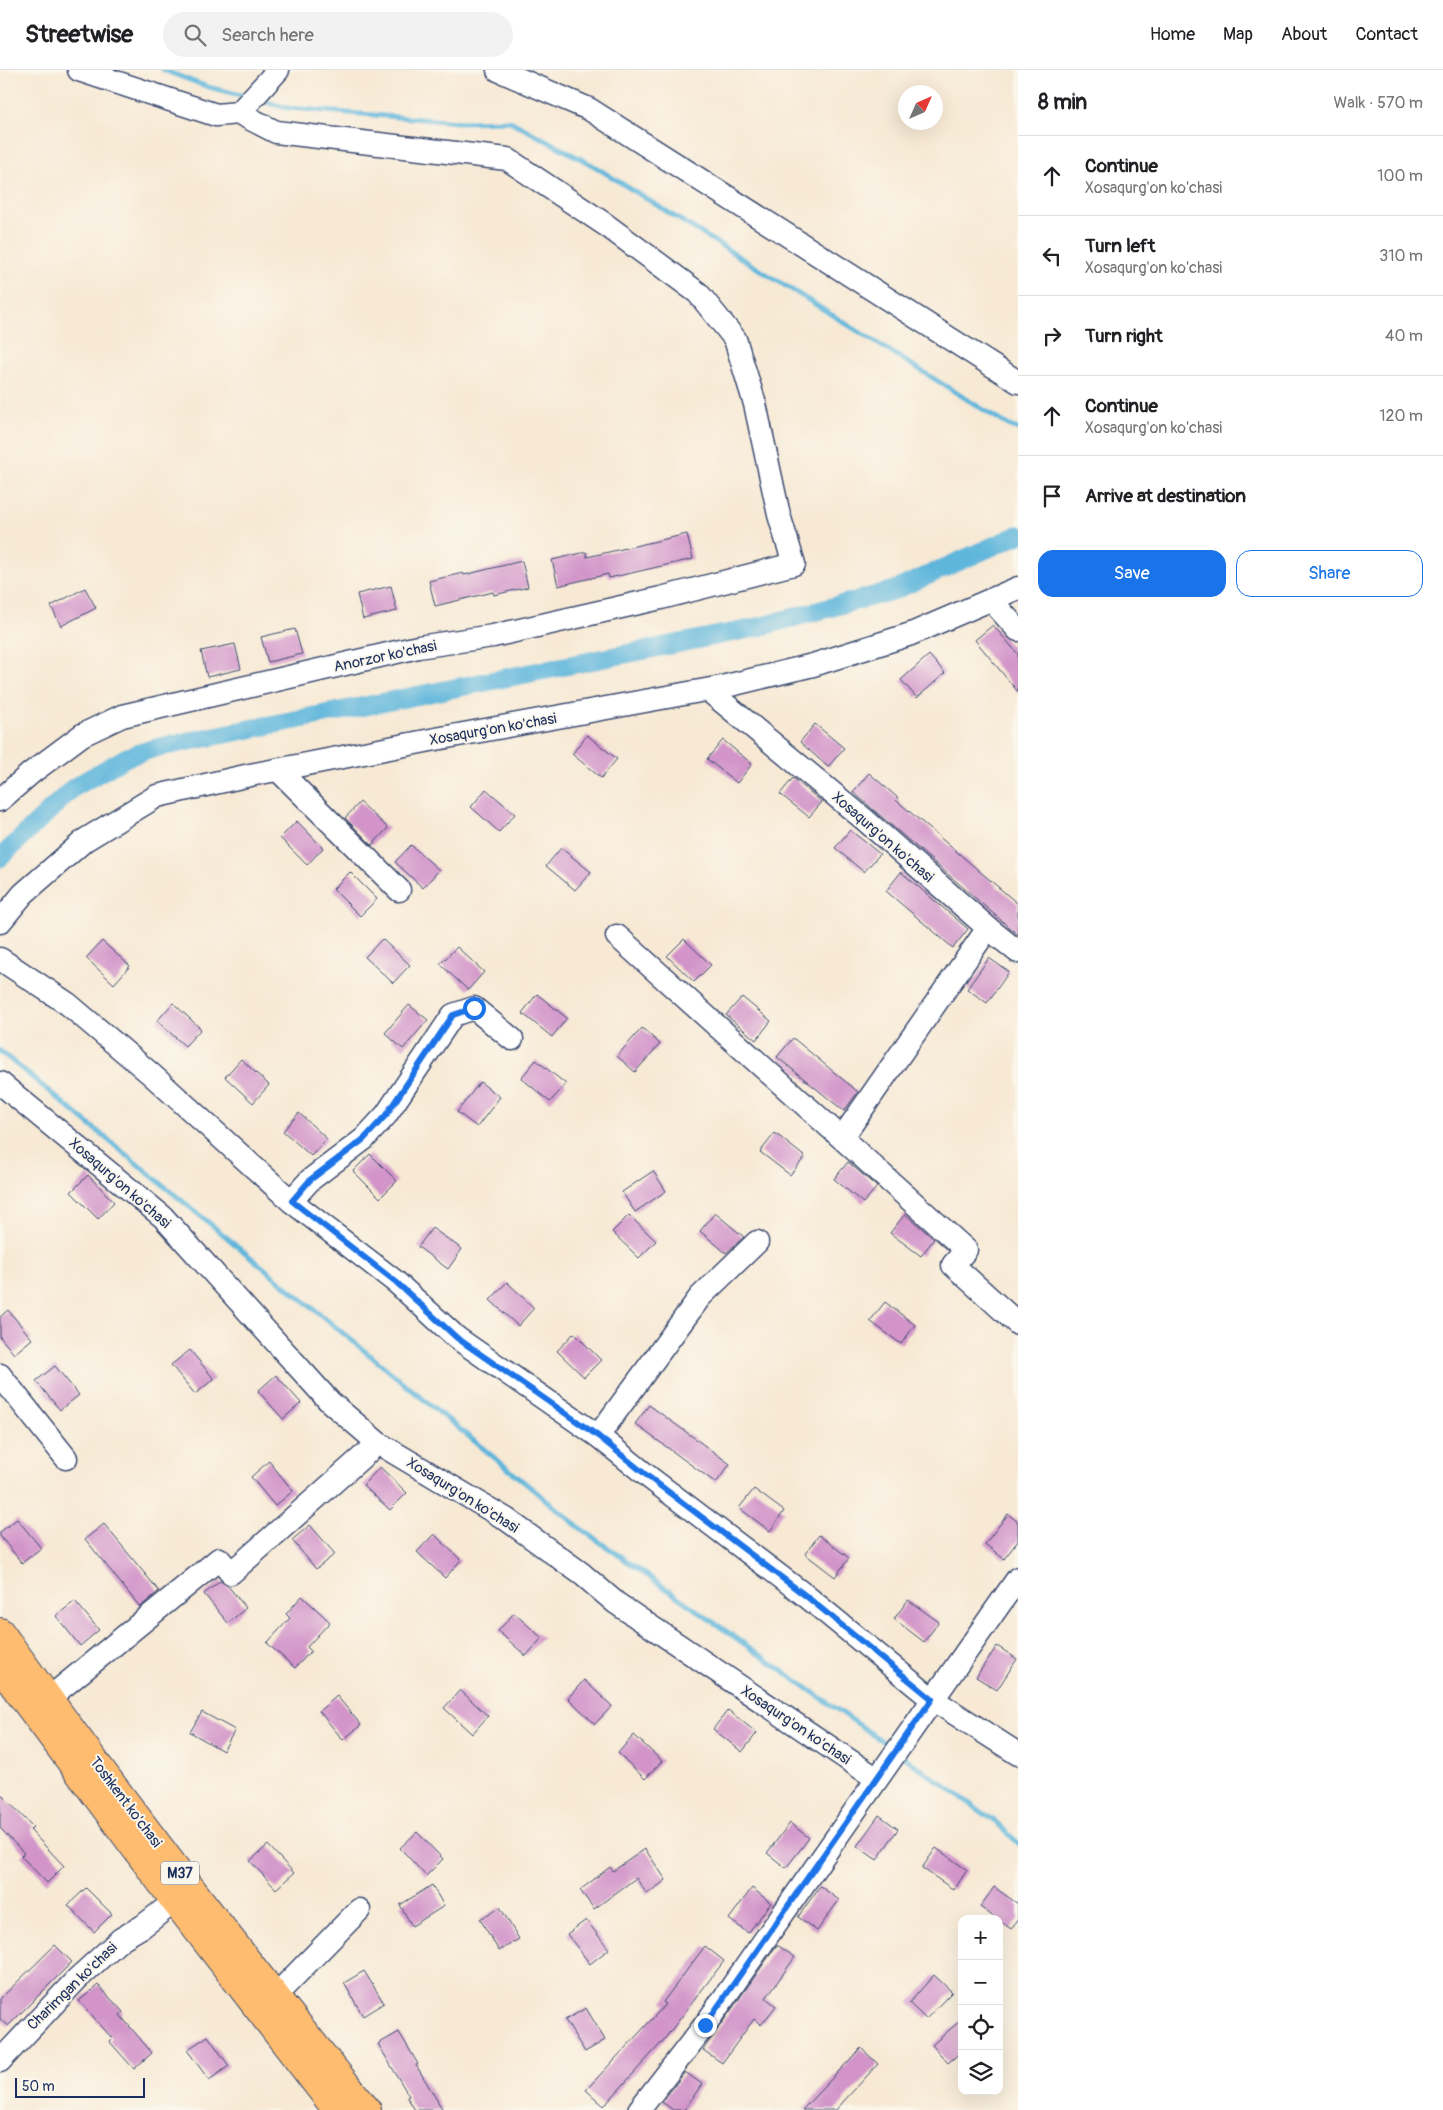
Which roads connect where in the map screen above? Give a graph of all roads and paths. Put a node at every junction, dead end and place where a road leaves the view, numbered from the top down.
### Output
1 (79, 70) edge
2 (498, 70) edge
3 (274, 74) edge
4 (239, 113) junction
5 (1018, 382) edge
6 (1018, 588) edge
7 (991, 600) junction
8 (1018, 630) edge
9 (708, 690) junction
10 (278, 770) junction
11 (0, 800) edge
12 (399, 890) dead end
13 (0, 922) edge
14 (988, 928) junction
15 (617, 936) dead end
16 (1018, 952) edge
17 (0, 960) edge
18 (512, 1039) dead end
19 (0, 1082) edge
20 (842, 1138) junction
21 (292, 1201) junction
22 (757, 1242) dead end
23 (1018, 1324) edge
24 (0, 1375) edge
25 (598, 1436) junction
26 (378, 1443) junction
27 (66, 1458) dead end
28 (1018, 1578) edge
29 (0, 1632) edge
30 (0, 1667) edge
31 (48, 1699) junction
32 (932, 1699) junction
33 (1018, 1754) edge
34 (877, 1779) junction
35 (175, 1901) junction
36 (359, 1910) dead end
37 (274, 1997) junction
38 (0, 2061) edge
39 (337, 2110) edge
40 (367, 2110) edge
41 (639, 2110) edge

1 - 4 street
2 - 5 street
3 - 4 street
4 - 11 street, Anorzor ko'chasi
6 - 7 street, Xosaqurg'on ko'chasi
7 - 8 street
7 - 9 street, Xosaqurg'on ko'chasi
9 - 10 street, Xosaqurg'on ko'chasi
9 - 14 street, Xosaqurg'on ko'chasi
10 - 12 street
10 - 13 street, Xosaqurg'on ko'chasi
14 - 16 street, Xosaqurg'on ko'chasi
14 - 20 street
15 - 20 street
17 - 21 street
18 - 21 street
19 - 26 street, Xosaqurg'on ko'chasi
20 - 23 street
21 - 25 street
22 - 25 street
24 - 27 street
25 - 32 street
26 - 31 street
26 - 34 street, Xosaqurg'on ko'chasi
28 - 32 street
29 - 31 highway, Toshkent ko'chasi / M37
30 - 35 highway, Toshkent ko'chasi / M37
31 - 37 highway, Toshkent ko'chasi / M37
32 - 33 street
32 - 34 street
34 - 41 street
35 - 38 street, Charimgan ko'chasi
35 - 39 highway, Toshkent ko'chasi / M37
36 - 37 street
37 - 40 highway, Toshkent ko'chasi / M37

